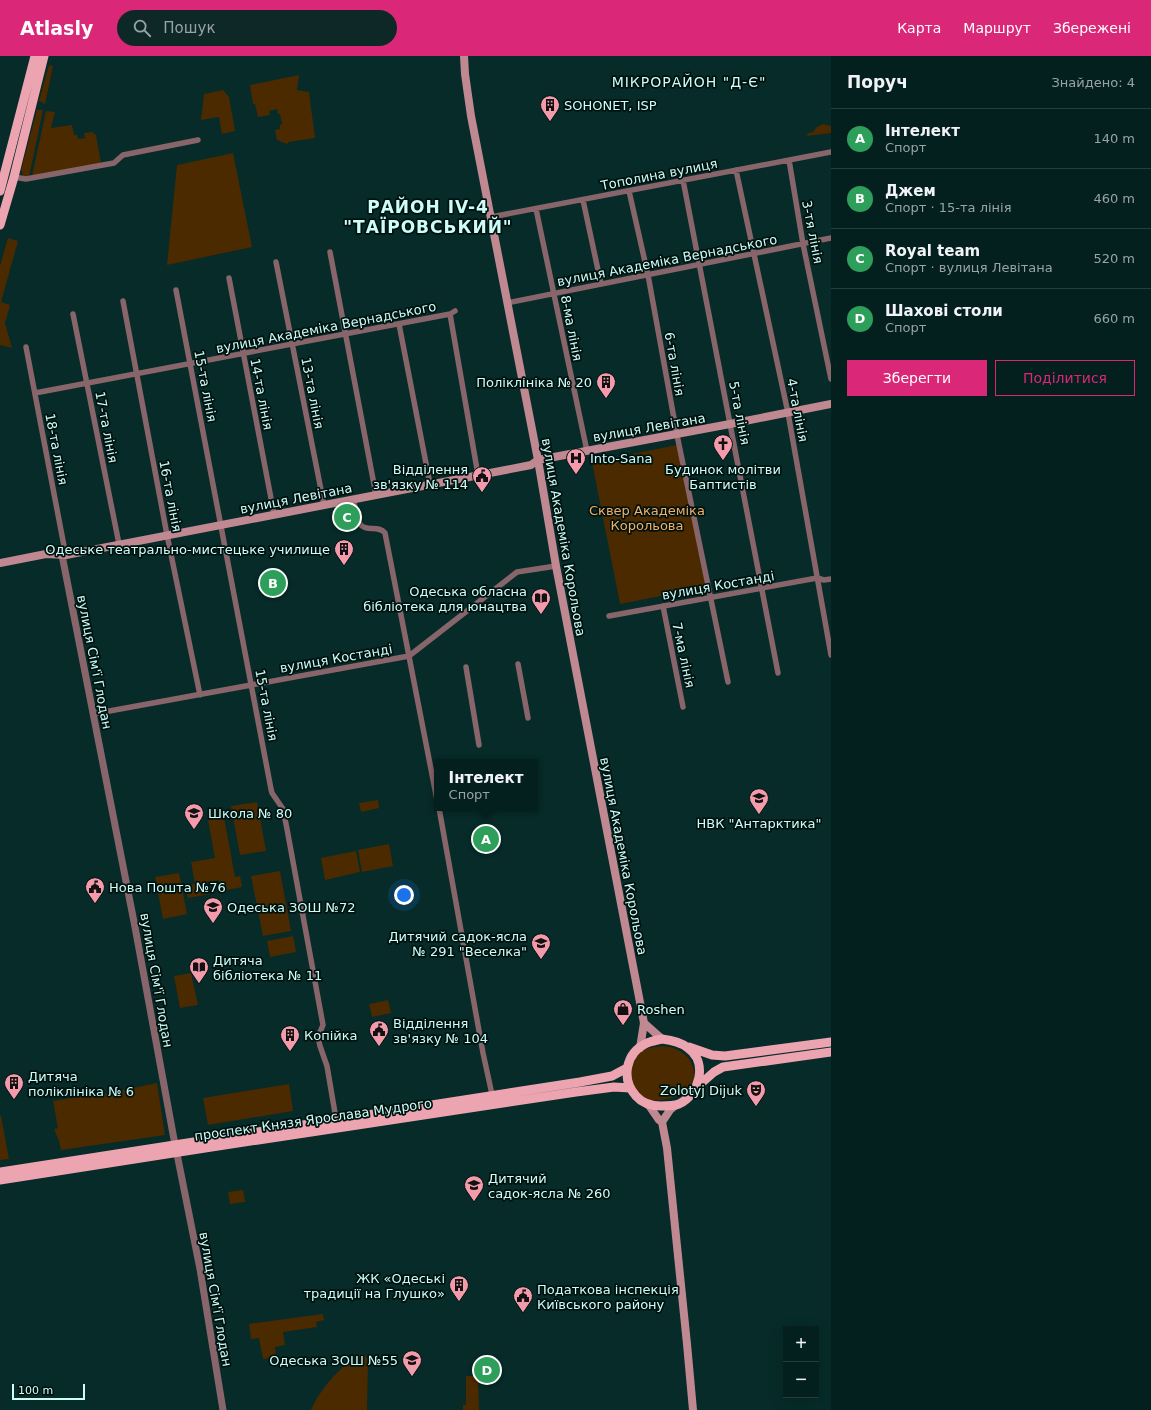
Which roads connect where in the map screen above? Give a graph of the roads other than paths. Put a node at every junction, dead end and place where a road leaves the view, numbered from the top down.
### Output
1 (35, 56) edge
2 (44, 56) edge
3 (464, 56) edge
4 (198, 140) dead end
5 (831, 152) edge
6 (789, 160) junction
7 (736, 170) junction
8 (14, 177) junction
9 (683, 180) junction
10 (0, 191) edge
11 (629, 191) junction
12 (583, 200) junction
13 (536, 208) junction
14 (491, 217) junction
15 (0, 225) edge
16 (831, 238) edge
17 (803, 244) junction
18 (330, 252) dead end
19 (753, 254) junction
20 (276, 262) dead end
21 (700, 264) junction
22 (648, 275) junction
23 (229, 278) dead end
24 (601, 284) junction
25 (176, 290) dead end
26 (554, 293) junction
27 (123, 301) dead end
28 (507, 303) junction
29 (73, 314) dead end
30 (399, 324) junction
31 (346, 334) junction
32 (292, 344) junction
33 (26, 347) dead end
34 (243, 353) junction
35 (190, 364) junction
36 (137, 374) junction
37 (831, 379) edge
38 (87, 383) junction
39 (35, 393) junction
40 (831, 404) edge
41 (788, 413) junction
42 (730, 424) junction
43 (677, 435) junction
44 (587, 451) junction
45 (538, 460) junction
46 (478, 475) junction
47 (430, 484) junction
48 (376, 495) junction
49 (353, 499) junction
50 (324, 505) junction
51 (274, 514) junction
52 (221, 525) junction
53 (167, 535) junction
54 (119, 544) junction
55 (62, 555) junction
56 (0, 563) edge
57 (556, 566) junction
58 (817, 578) junction
59 (831, 579) edge
60 (763, 588) junction
61 (710, 598) junction
62 (663, 606) junction
63 (609, 616) dead end
64 (831, 655) edge
65 (409, 656) junction
66 (518, 664) dead end
67 (466, 667) dead end
68 (778, 673) dead end
69 (728, 682) dead end
70 (252, 685) junction
71 (200, 695) junction
72 (683, 707) dead end
73 (94, 714) junction
74 (528, 718) dead end
75 (479, 745) dead end
76 (434, 785) edge
77 (440, 811) edge
78 (644, 1023) junction
79 (662, 1039) junction
80 (831, 1042) edge
81 (688, 1047) junction
82 (640, 1048) junction
83 (831, 1052) edge
84 (627, 1068) junction
85 (696, 1087) junction
86 (630, 1088) junction
87 (492, 1095) junction
88 (648, 1104) junction
89 (495, 1105) junction
90 (676, 1105) junction
91 (662, 1122) junction
92 (337, 1124) junction
93 (175, 1148) junction
94 (0, 1172) edge
95 (0, 1180) edge
96 (223, 1410) edge
97 (693, 1410) edge

1 - 10 main road
2 - 8 main road
3 - 14 main road, вулиця Академіка Корольова
4 - 8 street
5 - 6 street, Тополина вулиця
6 - 7 street, Тополина вулиця
6 - 17 street, 3-тя лінія
7 - 9 street, Тополина вулиця
7 - 19 street, 4-та лінія
8 - 15 main road
9 - 11 street, Тополина вулиця
9 - 21 street, 5-та лінія
11 - 12 street, Тополина вулиця
11 - 22 street, 6-та лінія
12 - 13 street, Тополина вулиця
12 - 24 street
13 - 14 street, Тополина вулиця
13 - 26 street, 8-ма лінія
14 - 28 main road, вулиця Академіка Корольова
16 - 17 street, вулиця Академіка Вернадського
17 - 19 street, вулиця Академіка Вернадського
17 - 37 street, 3-тя лінія
18 - 31 street
19 - 21 street, вулиця Академіка Вернадського
19 - 41 street, 4-та лінія
20 - 32 street, 13-та лінія
21 - 22 street, вулиця Академіка Вернадського
21 - 42 street, 5-та лінія
22 - 24 street, вулиця Академіка Вернадського
22 - 43 street, 6-та лінія
23 - 34 street, 14-та лінія
24 - 26 street, вулиця Академіка Вернадського
25 - 35 street, 15-та лінія
26 - 28 street, вулиця Академіка Вернадського
26 - 44 street, 8-ма лінія
27 - 36 street, 16-та лінія
28 - 45 main road, вулиця Академіка Корольова
29 - 38 street, 17-та лінія
30 - 31 street, вулиця Академіка Вернадського
30 - 46 street, вулиця Академіка Вернадського
30 - 47 street
31 - 32 street, вулиця Академіка Вернадського
31 - 48 street
32 - 34 street, вулиця Академіка Вернадського
32 - 50 street, 13-та лінія
33 - 39 street, 18-та лінія
34 - 35 street, вулиця Академіка Вернадського
34 - 51 street, 14-та лінія
35 - 36 street, вулиця Академіка Вернадського
35 - 52 street, 15-та лінія
36 - 38 street, вулиця Академіка Вернадського
36 - 53 street, 16-та лінія
38 - 39 street, вулиця Академіка Вернадського
38 - 54 street, 17-та лінія
39 - 55 street, 18-та лінія
40 - 41 main road, вулиця Левітана
41 - 42 main road, вулиця Левітана
41 - 58 street, 4-та лінія
42 - 43 main road, вулиця Левітана
42 - 60 street, 5-та лінія
43 - 44 main road, вулиця Левітана
43 - 61 street, 6-та лінія
44 - 45 main road, вулиця Левітана
45 - 46 main road, вулиця Левітана
45 - 57 main road, вулиця Академіка Корольова
46 - 47 main road, вулиця Левітана
47 - 48 main road, вулиця Левітана
48 - 49 main road, вулиця Левітана
49 - 50 main road, вулиця Левітана
49 - 65 street
50 - 51 main road, вулиця Левітана
51 - 52 main road, вулиця Левітана
52 - 53 main road, вулиця Левітана
52 - 70 street, 15-та лінія
53 - 54 main road, вулиця Левітана
53 - 71 street, 16-та лінія
54 - 55 main road, вулиця Левітана
55 - 56 main road, вулиця Левітана
55 - 73 street, вулиця Сім'ї Глодан
57 - 65 street, вулиця Костанді
57 - 78 main road, вулиця Академіка Корольова
58 - 59 street, вулиця Костанді
58 - 60 street, вулиця Костанді
58 - 64 street, 4-та лінія
60 - 61 street, вулиця Костанді
60 - 68 street, 5-та лінія
61 - 62 street, вулиця Костанді
61 - 69 street, 6-та лінія
62 - 63 street, вулиця Костанді
62 - 72 street, 7-ма лінія
65 - 70 street, вулиця Костанді
65 - 76 street
66 - 74 street
67 - 75 street
70 - 71 street, вулиця Костанді
70 - 92 street, 15-та лінія
71 - 73 street, вулиця Костанді
73 - 93 street, вулиця Сім'ї Глодан
77 - 87 street
78 - 79 main road
78 - 82 main road, вулиця Академіка Корольова
79 - 81 main road
79 - 82 main road
80 - 81 main road
81 - 85 main road
82 - 84 main road
83 - 85 main road
84 - 86 main road
84 - 87 main road, проспект Князя Ярослава Мудрого
85 - 90 main road
86 - 88 main road
86 - 89 main road, проспект Князя Ярослава Мудрого
87 - 89 street
87 - 92 main road, проспект Князя Ярослава Мудрого
88 - 90 main road
88 - 91 main road
89 - 92 main road, проспект Князя Ярослава Мудрого
90 - 91 main road
91 - 97 main road
92 - 93 main road, проспект Князя Ярослава Мудрого
93 - 94 main road, проспект Князя Ярослава Мудрого
93 - 95 main road, проспект Князя Ярослава Мудрого
93 - 96 street, вулиця Сім'ї Глодан

